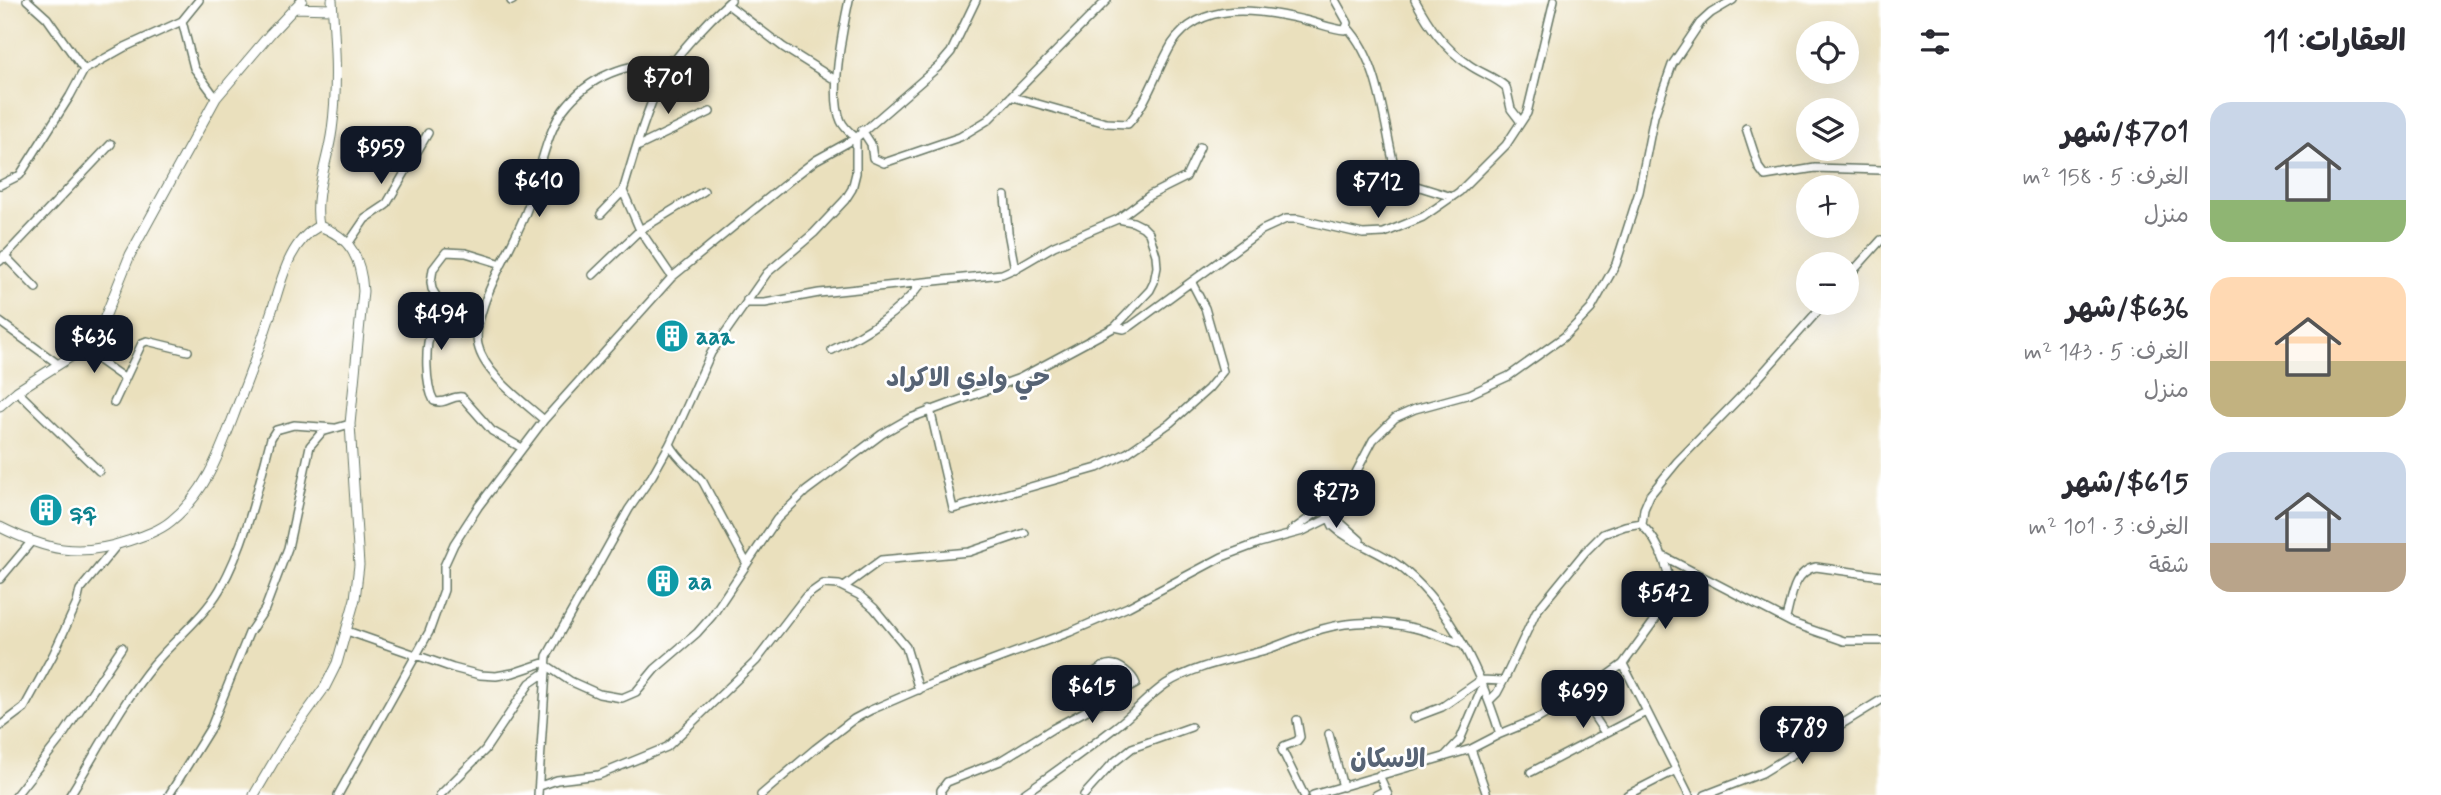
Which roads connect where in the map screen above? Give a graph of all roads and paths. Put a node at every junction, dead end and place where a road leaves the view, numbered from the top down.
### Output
1 (27, 0) edge
2 (199, 0) edge
3 (302, 0) edge
4 (849, 0) edge
5 (975, 0) edge
6 (1107, 0) edge
7 (1335, 0) edge
8 (1415, 0) edge
9 (1554, 0) edge
10 (1733, 0) edge
11 (725, 3) edge
12 (332, 4) edge
13 (294, 8) junction
14 (182, 21) junction
15 (1347, 27) junction
16 (678, 59) junction
17 (84, 70) junction
18 (837, 81) junction
19 (1013, 97) junction
20 (216, 98) junction
21 (710, 112) dead end
22 (1521, 122) junction
23 (1746, 128) dead end
24 (862, 130) junction
25 (428, 133) dead end
26 (856, 138) junction
27 (111, 144) dead end
28 (639, 146) junction
29 (1200, 147) dead end
30 (1881, 170) edge
31 (0, 185) edge
32 (623, 191) junction
33 (704, 191) dead end
34 (1006, 196) dead end
35 (1452, 197) junction
36 (601, 214) dead end
37 (1118, 219) junction
38 (319, 226) junction
39 (640, 230) junction
40 (1881, 240) edge
41 (348, 244) junction
42 (2, 258) edge
43 (502, 264) junction
44 (1859, 265) edge
45 (1015, 269) junction
46 (593, 275) dead end
47 (672, 276) junction
48 (923, 283) junction
49 (1192, 284) junction
50 (36, 288) dead end
51 (747, 300) junction
52 (1814, 315) edge
53 (0, 322) edge
54 (1115, 327) junction
55 (83, 349) junction
56 (831, 350) dead end
57 (188, 351) dead end
58 (58, 364) junction
59 (124, 377) junction
60 (17, 391) junction
61 (114, 403) dead end
62 (0, 406) edge
63 (930, 409) junction
64 (544, 420) junction
65 (350, 424) junction
66 (334, 428) junction
67 (670, 444) junction
68 (522, 448) junction
69 (99, 471) dead end
70 (1350, 484) junction
71 (1332, 502) junction
72 (1312, 517) junction
73 (1329, 518) junction
74 (1642, 523) junction
75 (0, 527) edge
76 (1026, 533) dead end
77 (1282, 536) junction
78 (31, 542) junction
79 (118, 544) junction
80 (1661, 555) junction
81 (747, 564) junction
82 (1881, 576) edge
83 (0, 579) edge
84 (844, 587) junction
85 (1786, 618) junction
86 (347, 631) junction
87 (1881, 641) edge
88 (1463, 645) junction
89 (122, 647) dead end
90 (415, 654) junction
91 (1623, 664) junction
92 (546, 666) junction
93 (1096, 671) dead end
94 (1503, 681) junction
95 (1482, 683) junction
96 (919, 690) junction
97 (1580, 695) junction
98 (1490, 700) junction
99 (1881, 700) edge
100 (1646, 712) junction
101 (1413, 718) dead end
102 (1297, 720) dead end
103 (0, 726) edge
104 (1191, 727) dead end
105 (1605, 733) junction
106 (1329, 734) dead end
107 (1500, 734) junction
108 (1471, 749) junction
109 (1446, 755) junction
110 (1676, 770) junction
111 (1531, 772) dead end
112 (1378, 775) junction
113 (540, 786) junction
114 (1343, 787) junction
115 (1387, 793) edge
116 (16, 795) edge
117 (70, 795) edge
118 (169, 795) edge
119 (254, 795) edge
120 (338, 795) edge
121 (440, 795) edge
122 (538, 795) edge
123 (761, 795) edge
124 (941, 795) edge
125 (1022, 795) edge
126 (1084, 795) edge
127 (1304, 795) edge
128 (1314, 795) edge
129 (1376, 795) edge
130 (1487, 795) edge
131 (1627, 795) edge
132 (1689, 795) edge
133 (1705, 795) edge

1 - 17 street
2 - 14 street
3 - 13 street
4 - 18 street
5 - 24 street
6 - 19 street
7 - 15 street
8 - 22 street
9 - 22 street
10 - 70 street
11 - 16 street
11 - 18 street
12 - 13 street
12 - 38 street
13 - 20 street
14 - 17 street
14 - 20 street
15 - 19 street
15 - 35 street
16 - 28 street
16 - 43 street
17 - 31 street
18 - 26 street
19 - 24 street
20 - 55 street
21 - 28 street
22 - 35 street
23 - 30 street
24 - 26 street
25 - 41 street
26 - 47 street
26 - 51 street
27 - 42 street
28 - 32 street
29 - 37 street
32 - 36 street
32 - 39 street
33 - 39 street
34 - 45 street
35 - 49 street
37 - 45 street
37 - 54 street
38 - 41 street
38 - 79 street
39 - 46 street
39 - 47 street
40 - 44 street
41 - 65 street
42 - 50 street
43 - 64 street
43 - 68 street
45 - 48 street
47 - 64 street
48 - 51 street
48 - 56 street
49 - 54 street
49 - 63 street
51 - 67 street
52 - 74 street
53 - 58 street
54 - 63 street
55 - 58 street
55 - 59 street
57 - 59 street
58 - 60 street
59 - 61 street
60 - 62 street
60 - 69 street
63 - 81 street
64 - 68 street
65 - 66 street
65 - 86 street
66 - 117 street
66 - 118 street
67 - 81 street
67 - 92 street
68 - 90 street
70 - 71 street
70 - 73 street
71 - 72 street
71 - 73 street
72 - 73 street
72 - 77 street
73 - 77 street
73 - 88 street
74 - 80 street
74 - 94 street
75 - 78 street
76 - 84 street
77 - 96 street
78 - 79 street
78 - 83 street
79 - 103 street
80 - 85 street
80 - 91 street
81 - 92 street
82 - 85 street
84 - 96 street
84 - 113 street
85 - 87 street
86 - 90 street
86 - 119 street
88 - 95 street
88 - 125 street
89 - 116 street
90 - 92 street
90 - 120 street
91 - 97 street
91 - 100 street
92 - 113 street
92 - 121 street
93 - 124 street
94 - 95 street
94 - 98 street
95 - 98 street
95 - 101 street
95 - 109 street
96 - 123 street
97 - 105 street
97 - 107 street
98 - 107 street
99 - 133 street
100 - 105 street
100 - 110 street
102 - 127 street
104 - 126 street
105 - 111 street
106 - 114 street
107 - 108 street
108 - 109 street
108 - 130 street
109 - 112 street
110 - 131 street
110 - 132 street
112 - 114 street
112 - 115 street
113 - 122 street
114 - 128 street
115 - 129 street

